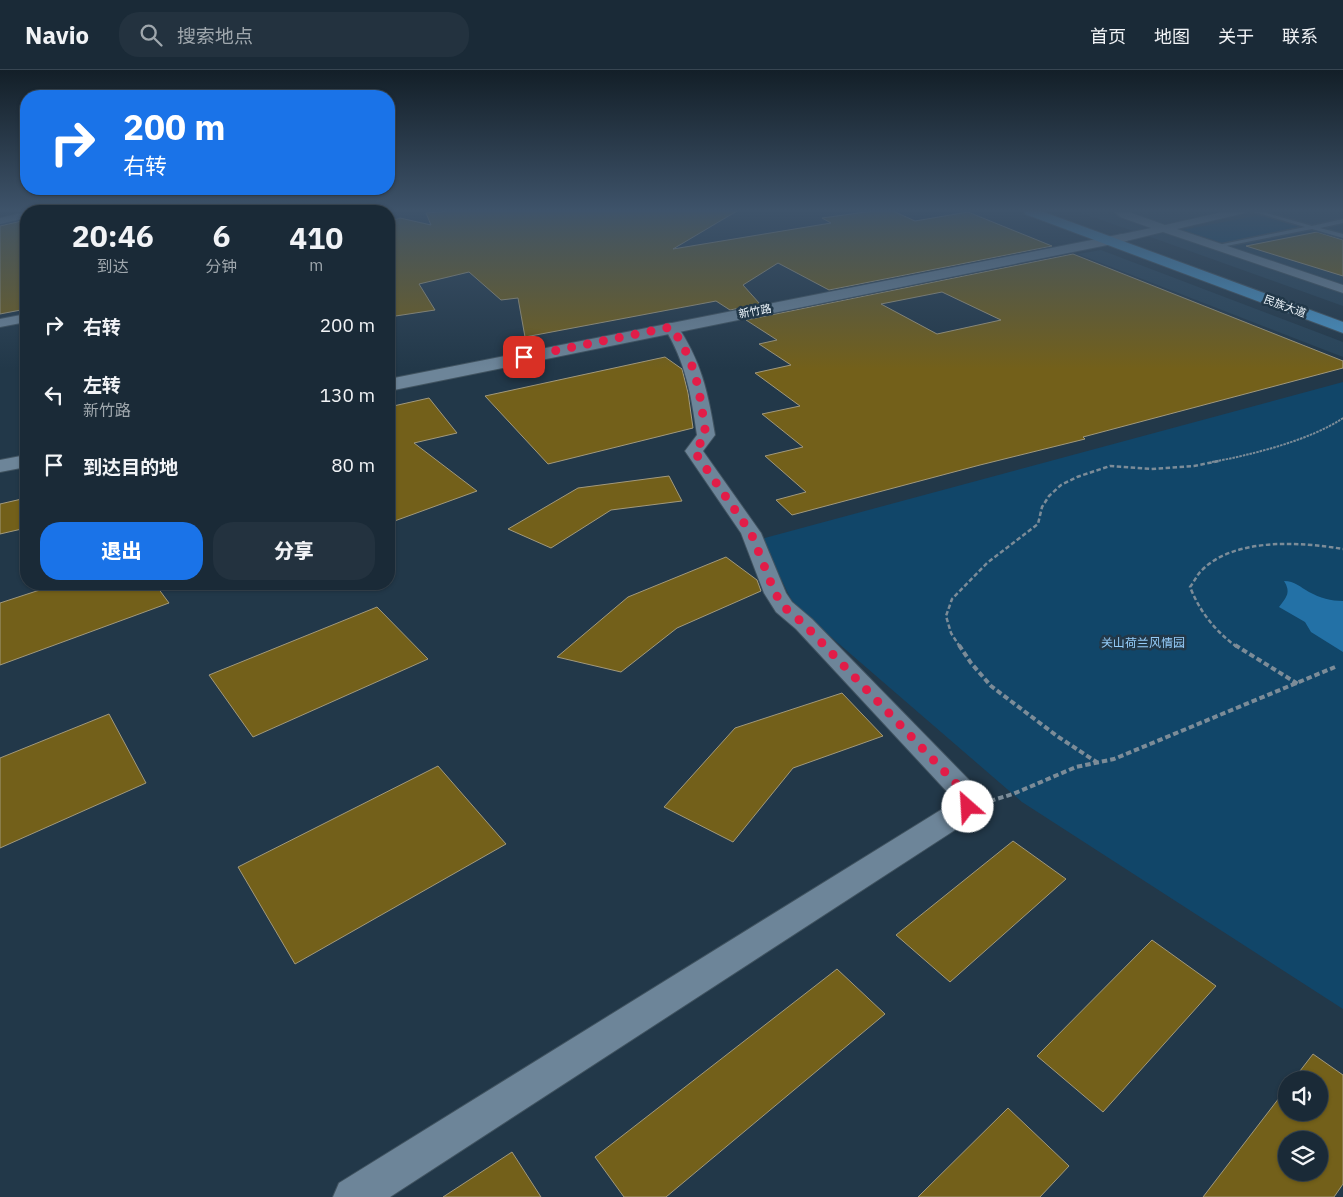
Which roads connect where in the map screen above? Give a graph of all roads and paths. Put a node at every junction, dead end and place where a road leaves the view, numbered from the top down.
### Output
1 (992, 264) edge
2 (1179, 264) edge
3 (1186, 264) edge
4 (1267, 264) edge
5 (1343, 289) edge
6 (20, 319) edge
7 (1343, 319) edge
8 (0, 323) edge
9 (671, 327) junction
10 (1343, 328) edge
11 (395, 384) edge
12 (1343, 418) edge
13 (20, 462) edge
14 (0, 466) edge
15 (1343, 549) edge
16 (1335, 667) dead end
17 (1298, 684) junction
18 (1098, 763) junction
19 (968, 807) junction
20 (353, 1197) edge

1 - 9 main road, 新竹路
2 - 10 main road, 民族大道
3 - 7 main road, 民族大道
4 - 5 street
6 - 8 street
9 - 11 main road, 新竹路
9 - 19 street
12 - 18 path
13 - 14 main road
15 - 17 path
16 - 17 path
17 - 18 path
18 - 19 path
19 - 20 street

